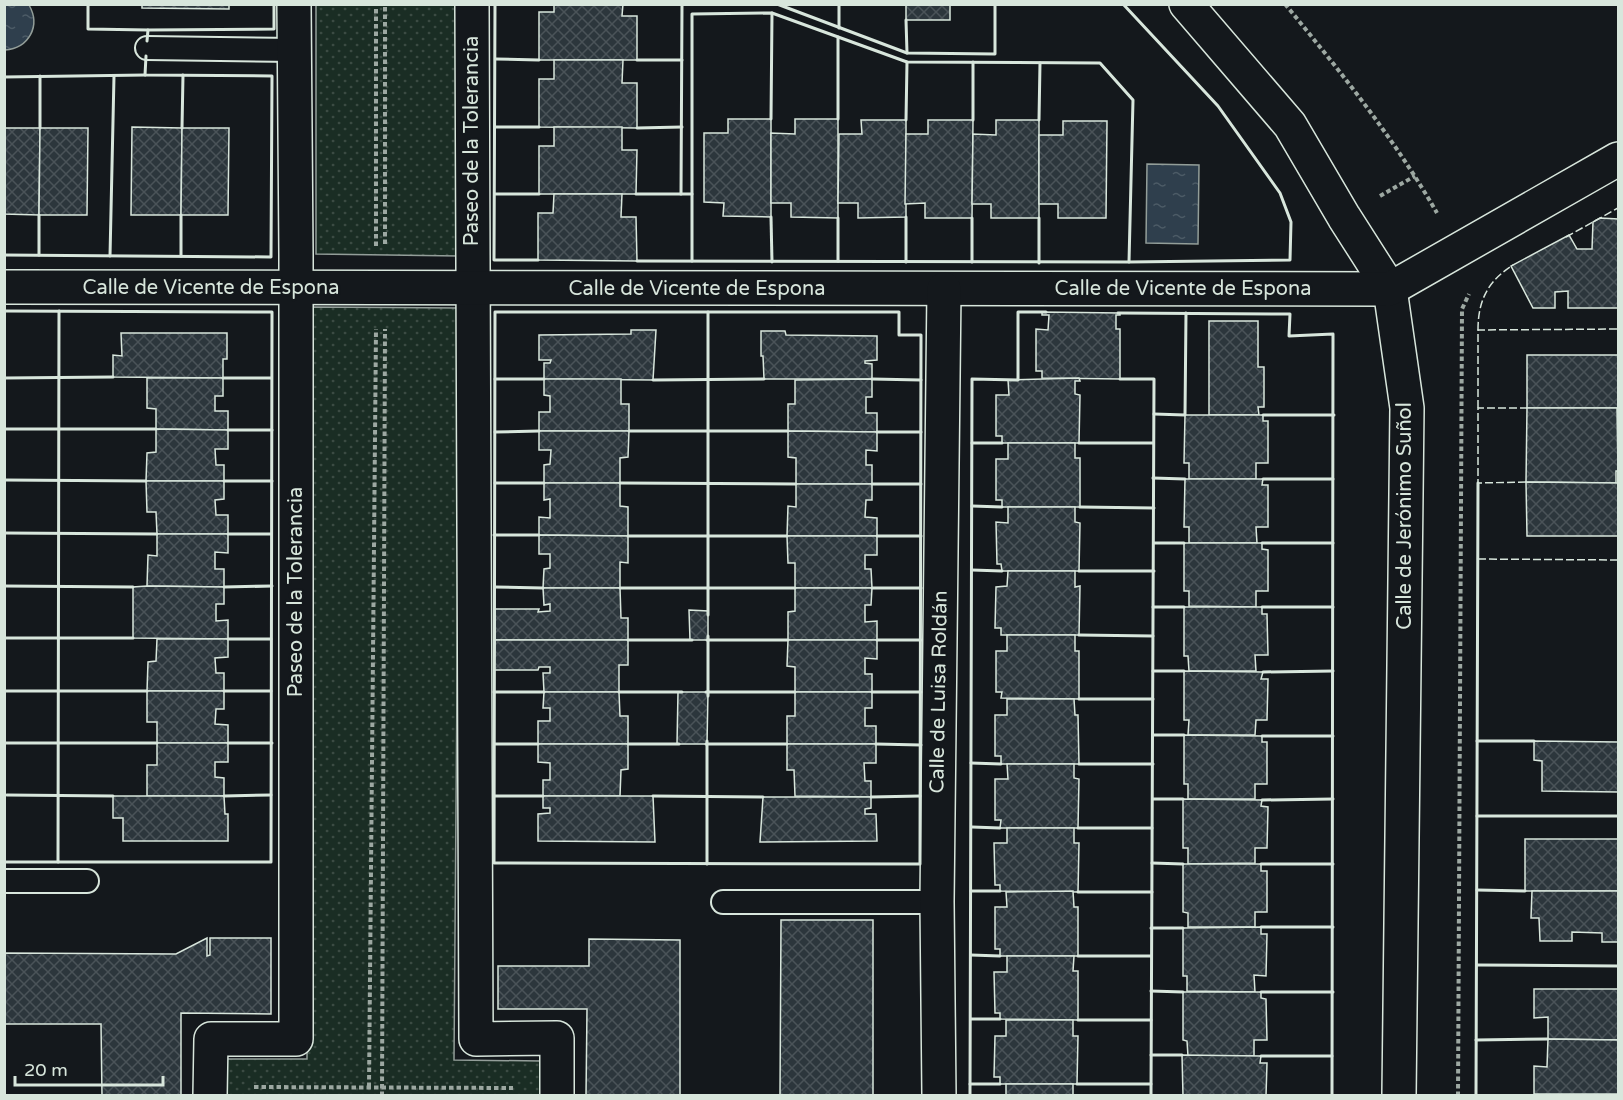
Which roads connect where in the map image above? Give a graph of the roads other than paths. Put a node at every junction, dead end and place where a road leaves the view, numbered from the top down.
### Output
1 (294, 4) edge
2 (472, 4) edge
3 (1186, 4) edge
4 (147, 48) dead end
5 (294, 50) junction
6 (1618, 159) edge
7 (4, 287) edge
8 (296, 288) junction
9 (472, 288) junction
10 (945, 289) junction
11 (1389, 289) junction
12 (4, 881) edge
13 (87, 881) dead end
14 (723, 902) dead end
15 (937, 902) junction
16 (210, 1095) edge
17 (557, 1095) edge
18 (939, 1095) edge
19 (1399, 1095) edge

1 - 5 street, Paseo de la Tolerancia
2 - 9 street, Paseo de la Tolerancia
3 - 11 street, Calle de Jerónimo Suñol
4 - 5 lane
5 - 8 street, Paseo de la Tolerancia
6 - 11 street
7 - 8 street, Calle de Vicente de Espona
8 - 9 street, Calle de Vicente de Espona
8 - 16 street, Paseo de la Tolerancia
9 - 10 street, Calle de Vicente de Espona
9 - 17 street, Paseo de la Tolerancia
10 - 11 street, Calle de Vicente de Espona
10 - 15 street, Calle de Luisa Roldán
11 - 19 street, Calle de Jerónimo Suñol
12 - 13 lane
14 - 15 lane
15 - 18 street, Calle de Luisa Roldán

